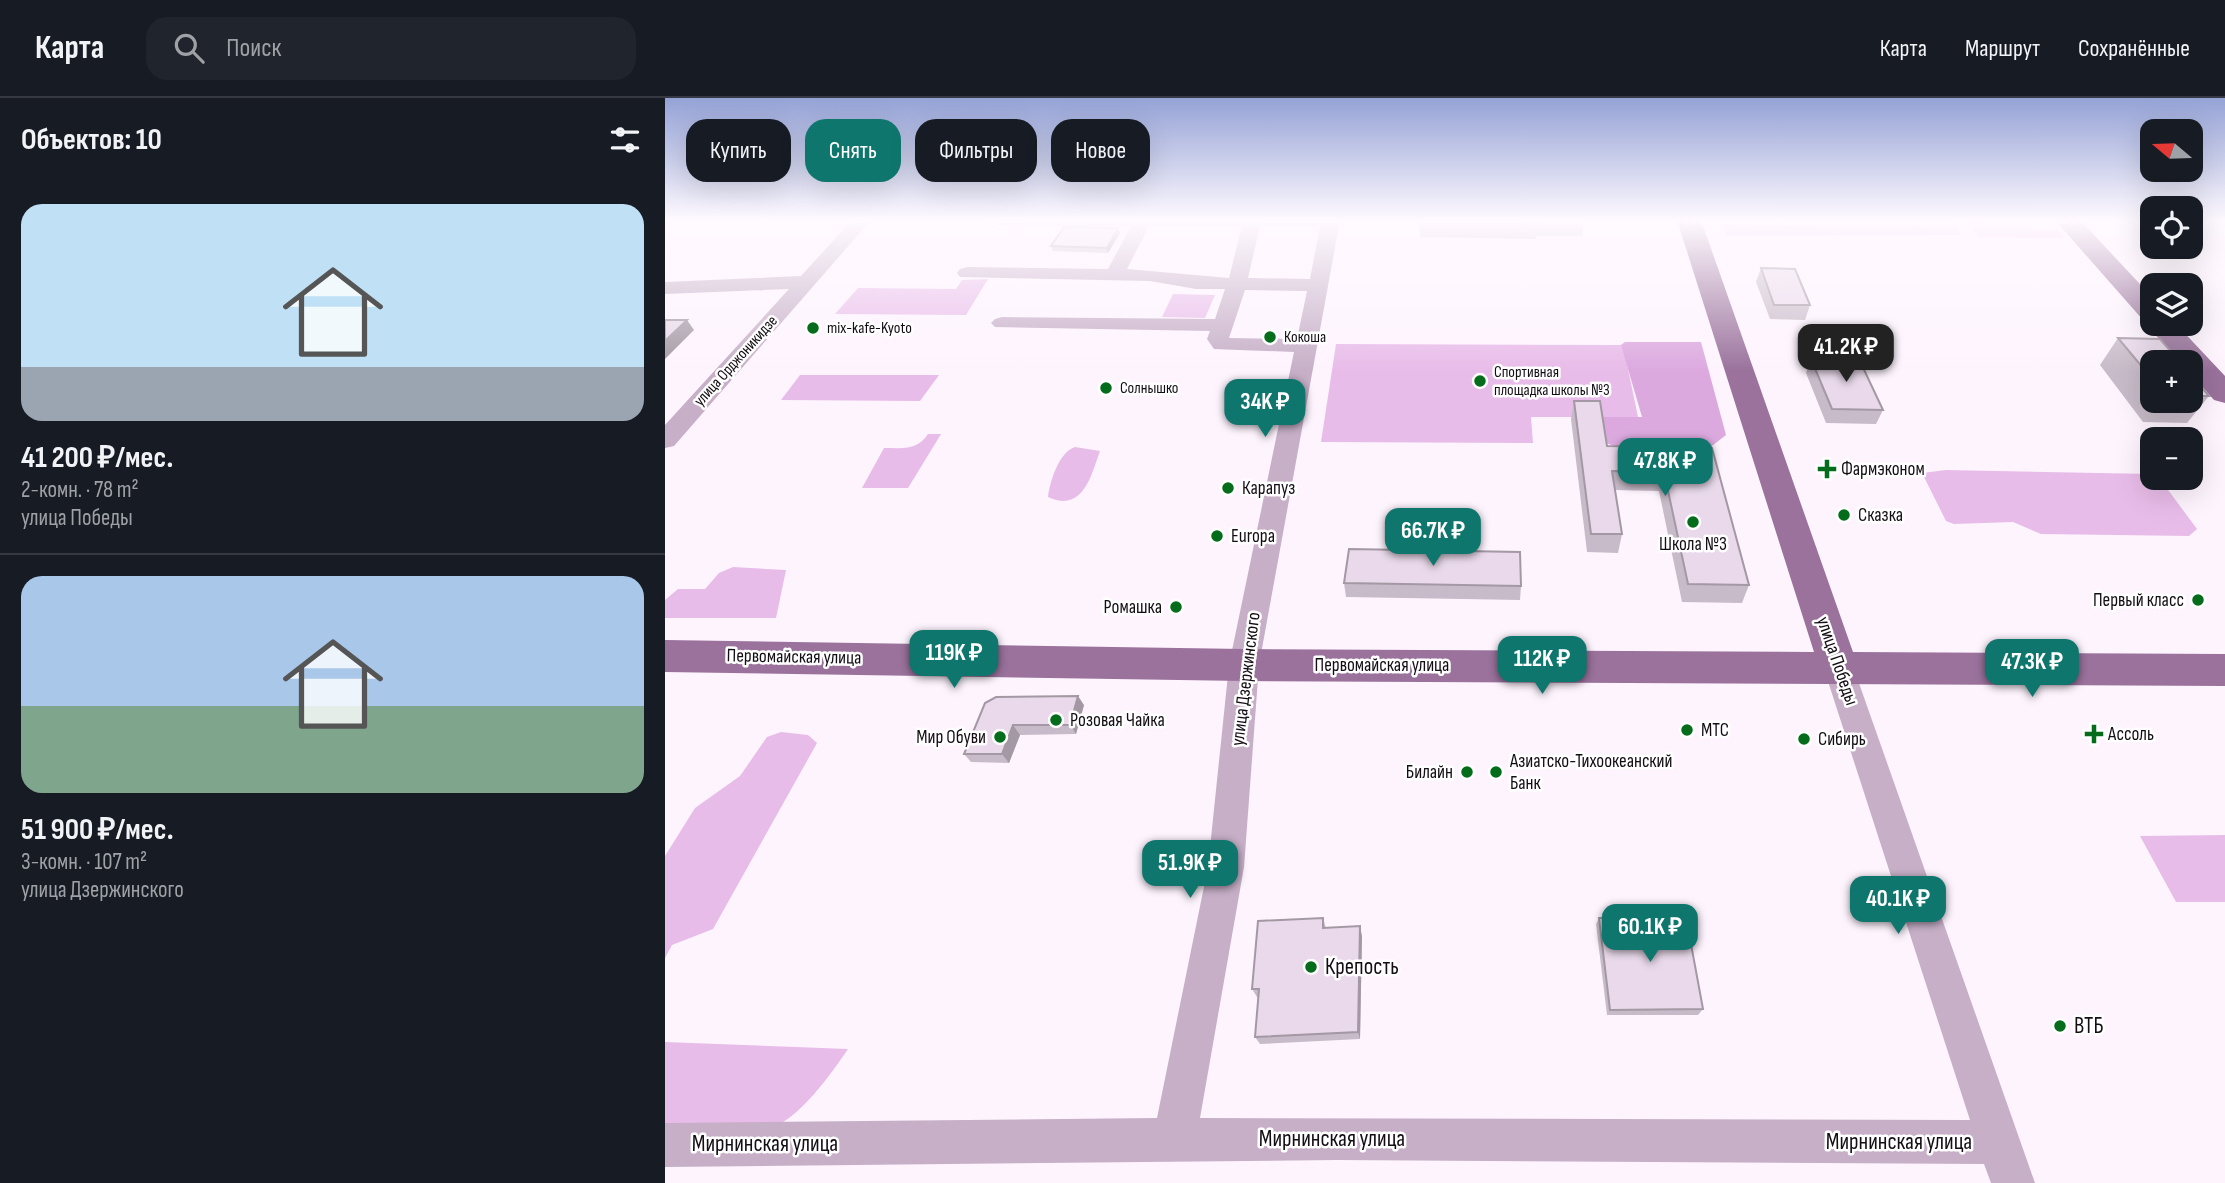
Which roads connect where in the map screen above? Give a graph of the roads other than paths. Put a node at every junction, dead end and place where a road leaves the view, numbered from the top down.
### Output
1 (817, 271) edge
2 (1116, 271) edge
3 (1240, 271) edge
4 (1321, 271) edge
5 (1706, 271) edge
6 (2114, 271) edge
7 (967, 273) dead end
8 (1114, 275) junction
9 (807, 282) junction
10 (1237, 284) junction
11 (1318, 285) junction
12 (665, 288) edge
13 (2140, 300) edge
14 (1002, 323) dead end
15 (1223, 325) junction
16 (2172, 336) edge
17 (1306, 346) junction
18 (2225, 394) edge
19 (665, 440) edge
20 (665, 656) edge
21 (1244, 665) junction
22 (1839, 669) junction
23 (2225, 670) edge
24 (1174, 1140) junction
25 (1999, 1142) junction
26 (665, 1145) edge
27 (2013, 1183) edge

1 - 9 street, улица Орджоникидзе
2 - 8 street
3 - 10 street
4 - 11 street, улица Дзержинского
5 - 22 main road, улица Победы
6 - 13 main road
7 - 8 street
8 - 10 street
9 - 12 street
9 - 19 street, улица Орджоникидзе
10 - 11 street
10 - 15 street
11 - 17 street, улица Дзержинского
14 - 15 street
15 - 17 street
16 - 18 main road
17 - 21 street, улица Дзержинского
20 - 21 main road, Первомайская улица
21 - 22 main road, Первомайская улица
21 - 24 street, улица Дзержинского
22 - 23 main road, Первомайская улица
22 - 25 street, улица Победы
24 - 25 street, Мирнинская улица
24 - 26 street, Мирнинская улица
25 - 27 street, улица Победы

